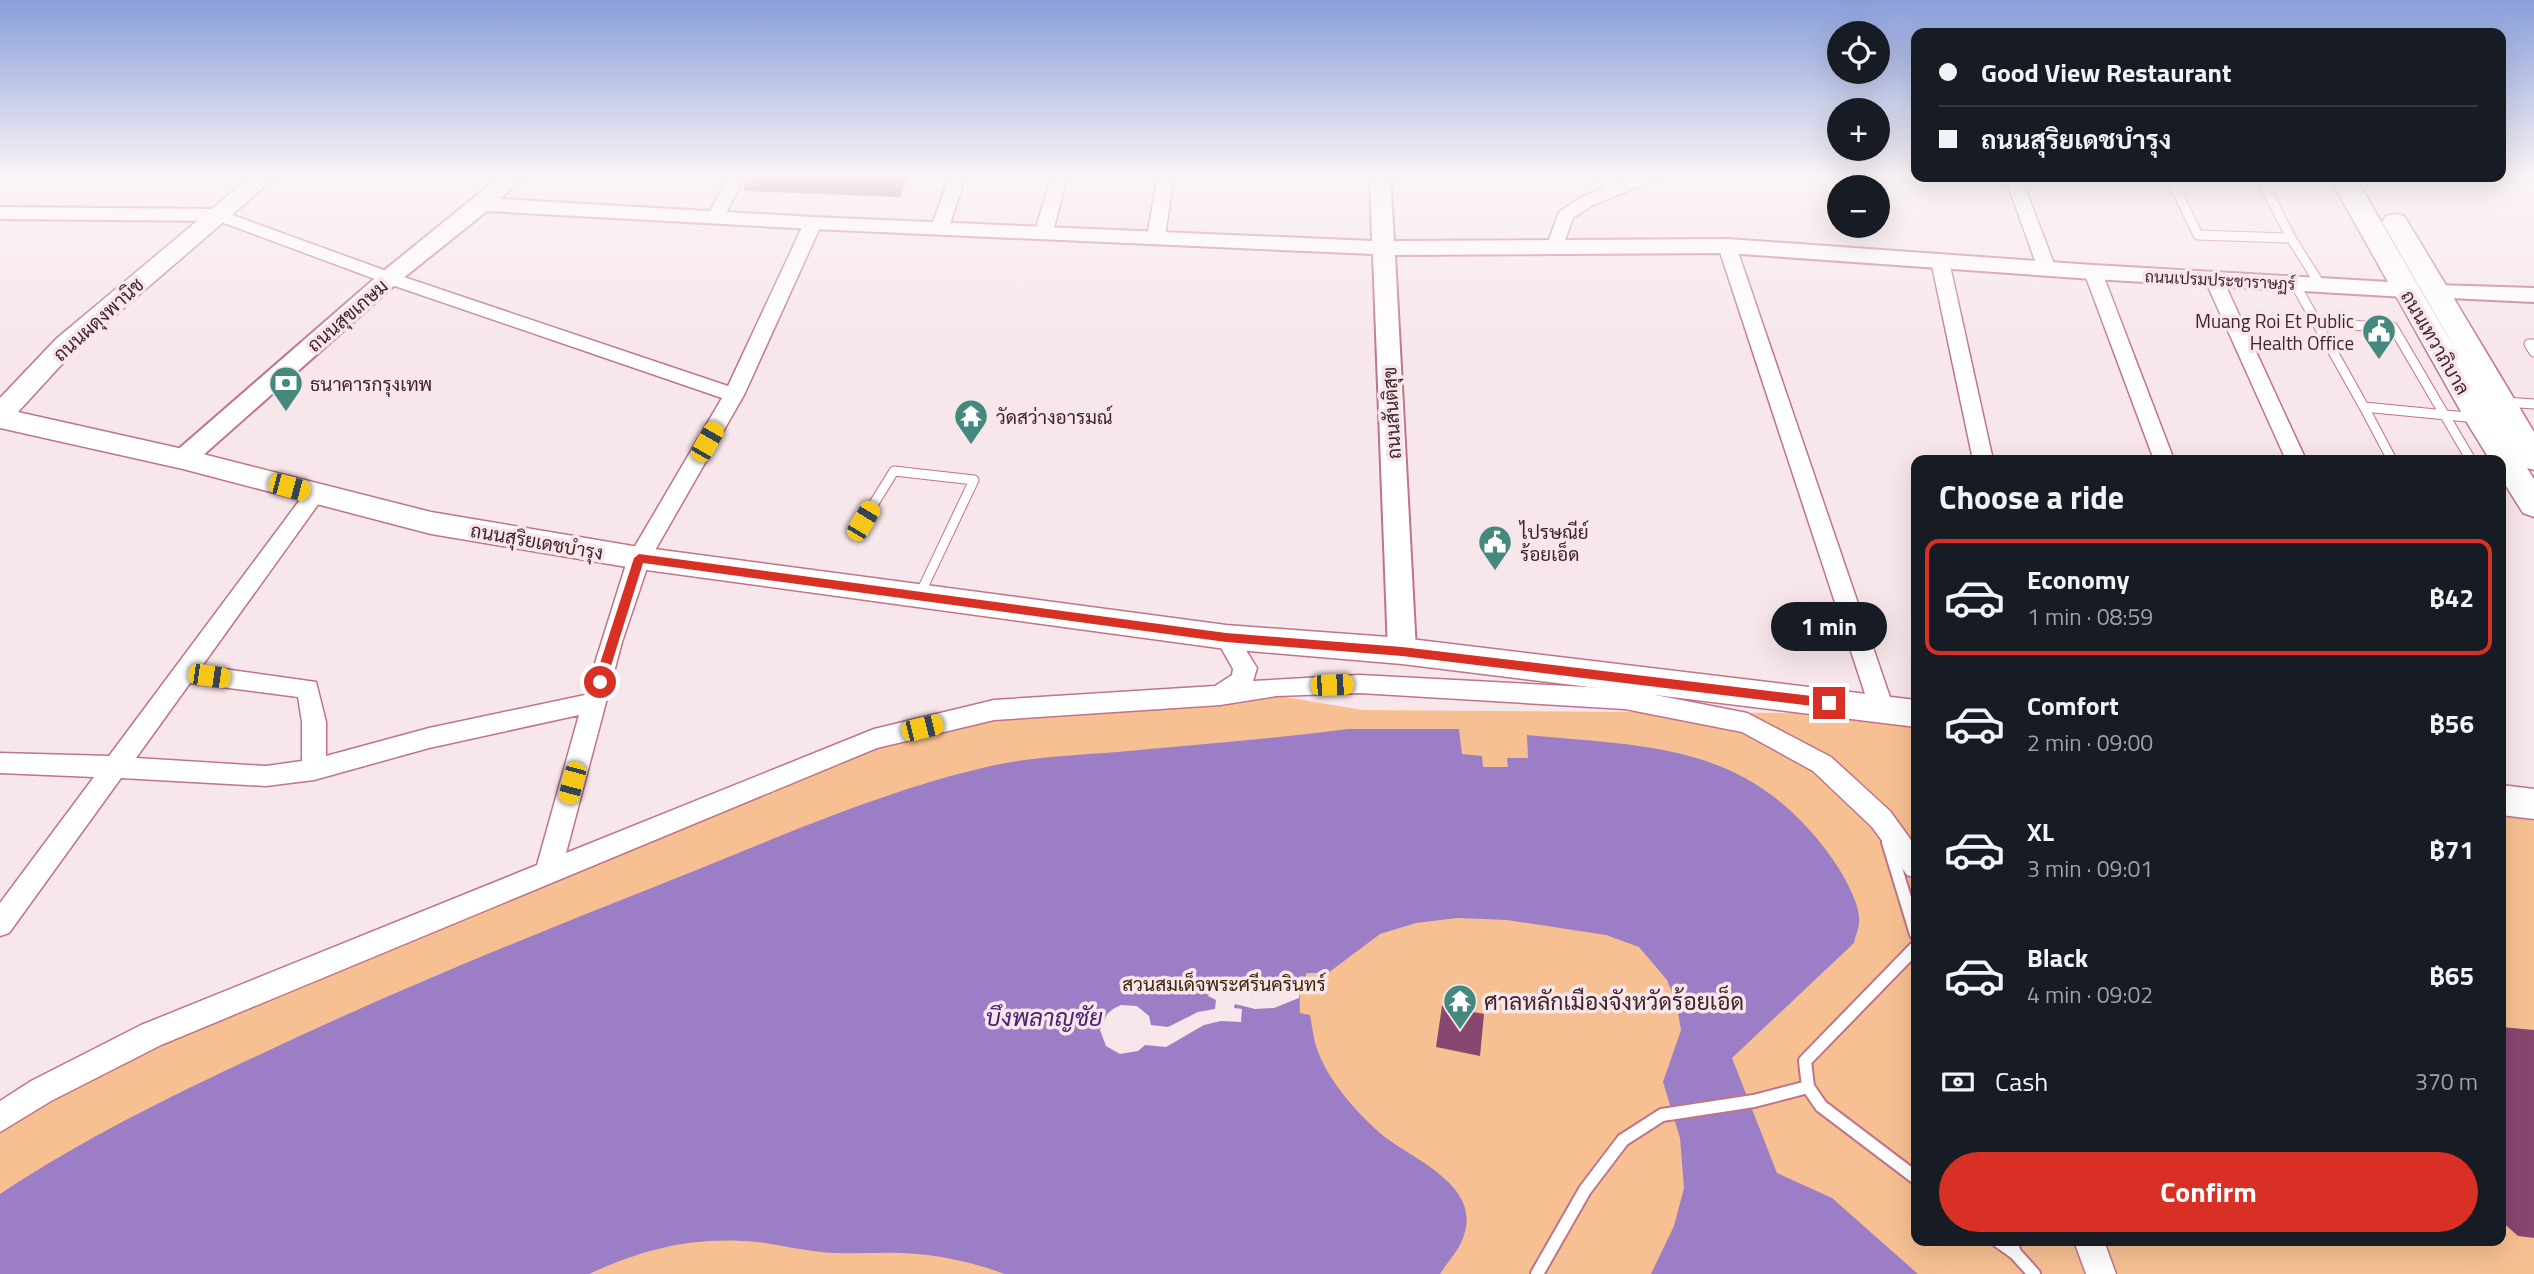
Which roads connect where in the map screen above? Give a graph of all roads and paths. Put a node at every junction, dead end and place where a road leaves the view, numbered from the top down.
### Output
1 (196, 234) edge
2 (271, 234) edge
3 (444, 234) edge
4 (808, 234) edge
5 (1121, 234) edge
6 (1383, 234) edge
7 (1559, 234) edge
8 (2034, 234) edge
9 (2198, 234) edge
10 (2289, 234) edge
11 (2375, 234) edge
12 (2402, 234) edge
13 (1156, 236) joint
14 (2291, 238) junction
15 (1556, 245) junction
16 (1727, 246) junction
17 (1384, 248) junction
18 (1940, 261) junction
19 (2047, 269) junction
20 (2093, 272) junction
21 (389, 278) junction
22 (2214, 280) junction
23 (2295, 284) junction
24 (2321, 286) junction
25 (2406, 290) junction
26 (2436, 292) junction
27 (2534, 295) edge
28 (2318, 324) junction
29 (2534, 344) edge
30 (2534, 352) edge
31 (734, 395) junction
32 (2534, 404) edge
33 (2364, 407) junction
34 (2490, 410) junction
35 (2445, 415) junction
36 (0, 416) edge
37 (1982, 455) edge
38 (2162, 455) edge
39 (2294, 455) edge
40 (2389, 455) edge
41 (2468, 455) edge
42 (183, 459) junction
43 (2534, 460) edge
44 (315, 494) junction
45 (2534, 505) edge
46 (863, 521) dead end
47 (639, 558) junction
48 (919, 596) junction
49 (1226, 637) junction
50 (1402, 651) junction
51 (184, 673) junction
52 (1220, 695) junction
53 (595, 702) junction
54 (1882, 709) junction
55 (1911, 716) edge
56 (0, 763) edge
57 (116, 767) junction
58 (314, 770) junction
59 (2506, 801) edge
60 (2534, 804) edge
61 (1881, 819) junction
62 (1911, 860) edge
63 (548, 872) junction
64 (1911, 918) edge
65 (0, 924) edge
66 (1911, 952) edge
67 (1808, 1087) junction
68 (0, 1118) edge
69 (1911, 1174) edge
70 (2091, 1246) edge
71 (2013, 1247) edge
72 (1537, 1274) edge
73 (2034, 1274) edge
74 (2101, 1274) edge

1 - 36 main road, ถนนผดุงพานิช
2 - 21 street
3 - 21 street, ถนนสุขเกษม
4 - 31 street
5 - 13 street, ถนนเปรมประชาราษฏร์
6 - 17 street, ถนนสันติสุข
7 - 15 street
8 - 19 street
9 - 14 lane
10 - 14 lane
11 - 25 main road, ถนนเทวาภิบาล
12 - 26 main road, ถนนเทวาภิบาล
13 - 17 street, ถนนเปรมประชาราษฏร์
14 - 24 lane
15 - 16 street, ถนนเปรมประชาราษฏร์
15 - 17 street, ถนนเปรมประชาราษฏร์
16 - 18 street, ถนนเปรมประชาราษฏร์
16 - 54 street
17 - 50 street, ถนนสันติสุข
18 - 19 street, ถนนเปรมประชาราษฏร์
18 - 37 street
19 - 20 street, ถนนเปรมประชาราษฏร์
20 - 22 street, ถนนเปรมประชาราษฏร์
20 - 38 street
21 - 31 street
21 - 42 street, ถนนสุขเกษม
22 - 23 street, ถนนเปรมประชาราษฏร์
22 - 39 street
23 - 24 street, ถนนเปรมประชาราษฏร์
23 - 28 lane
24 - 25 street, ถนนเปรมประชาราษฏร์
25 - 26 main road
25 - 34 main road, ถนนเทวาภิบาล
26 - 27 street
26 - 34 main road, ถนนเทวาภิบาล
28 - 33 lane
28 - 35 lane
29 - 30 lane
31 - 47 street
32 - 34 lane
33 - 35 lane
33 - 40 lane
34 - 35 lane
34 - 43 main road, ถนนเทวาภิบาล
34 - 45 main road, ถนนเทวาภิบาล
35 - 41 lane
36 - 42 main road, ถนนสุริยเดชบำรุง
42 - 44 main road, ถนนสุริยเดชบำรุง
44 - 47 main road, ถนนสุริยเดชบำรุง
44 - 51 street
46 - 48 lane
47 - 48 main road, ถนนสุริยเดชบำรุง
47 - 53 street
48 - 49 main road, ถนนสุริยเดชบำรุง
49 - 50 main road, ถนนสุริยเดชบำรุง
49 - 52 street
50 - 54 main road, ถนนสุริยเดชบำรุง
51 - 57 street
51 - 58 street
52 - 61 street
52 - 63 street
53 - 58 street
53 - 63 street
54 - 55 main road, ถนนสุริยเดชบำรุง
56 - 57 street
57 - 58 street
57 - 65 street
59 - 60 main road
61 - 62 street
61 - 64 lane
63 - 68 street
66 - 67 lane
67 - 69 lane
67 - 72 lane
70 - 74 street
71 - 73 lane

